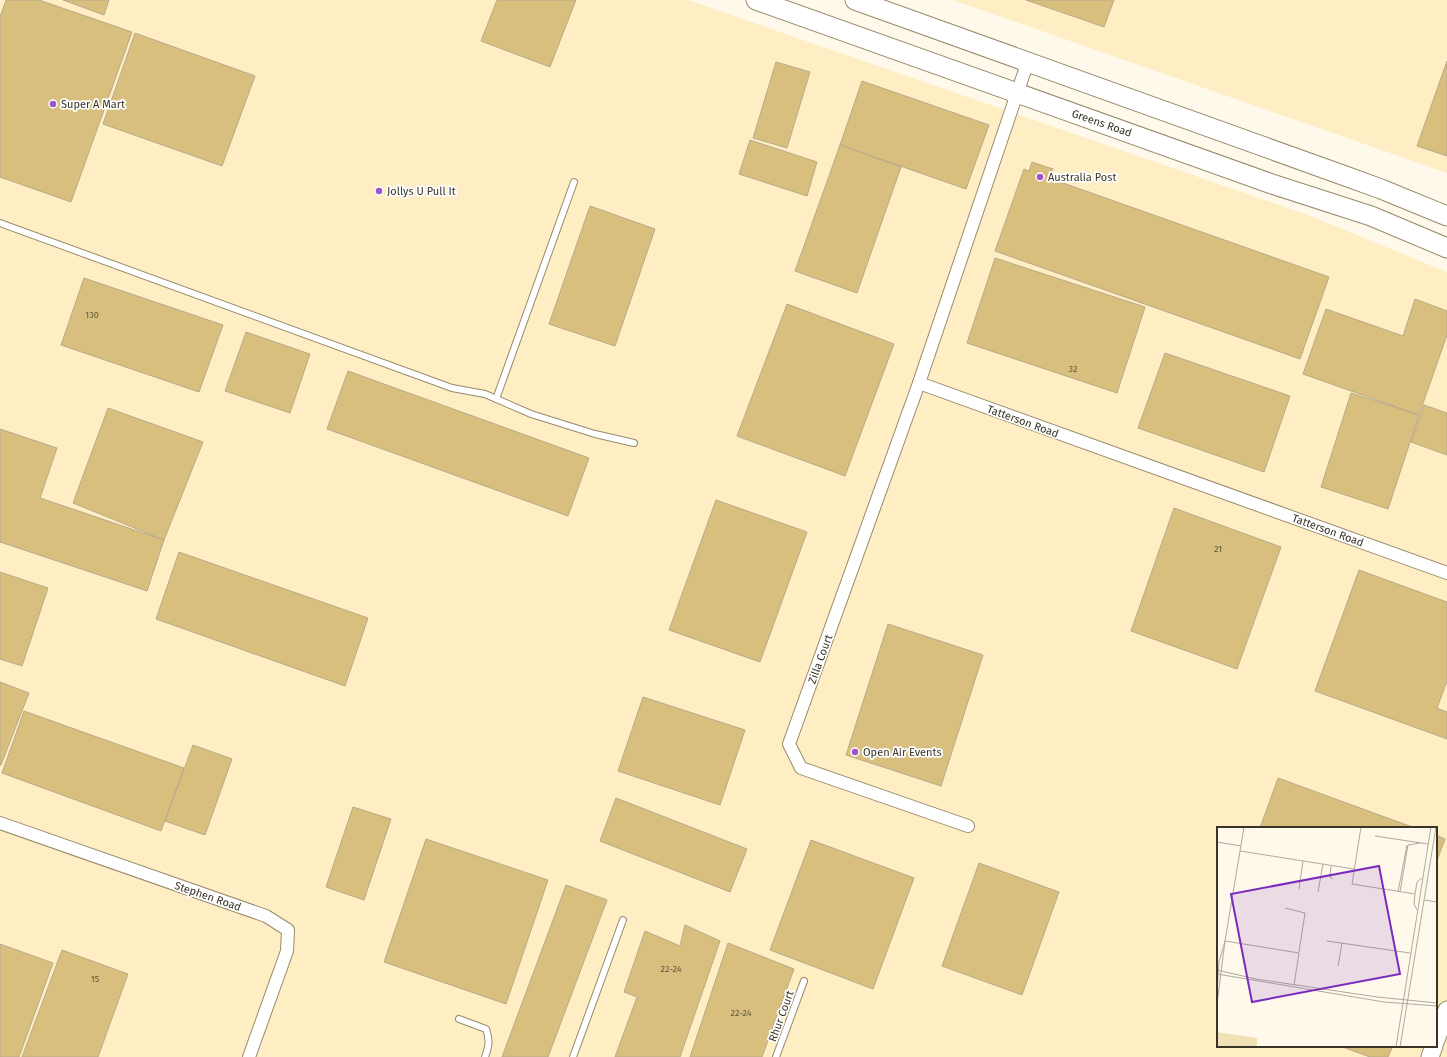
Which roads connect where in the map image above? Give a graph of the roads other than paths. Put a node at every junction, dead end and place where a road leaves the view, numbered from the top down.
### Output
1 (756, 0) edge
2 (855, 0) edge
3 (1028, 61) junction
4 (1017, 93) junction
5 (1348, 176) junction
6 (574, 182) dead end
7 (1339, 205) junction
8 (1447, 216) edge
9 (0, 223) edge
10 (1447, 248) edge
11 (919, 383) junction
12 (496, 399) junction
13 (634, 443) dead end
14 (1447, 573) edge
15 (0, 823) edge
16 (968, 826) dead end
17 (623, 920) dead end
18 (804, 981) dead end
19 (1447, 1010) edge
20 (459, 1019) dead end
21 (1437, 1037) edge
22 (1434, 1047) edge
23 (249, 1057) edge
24 (485, 1057) edge
25 (573, 1057) edge
26 (776, 1057) edge
27 (1430, 1057) edge

1 - 4 main road, Greens Road
2 - 3 main road
3 - 4 street
3 - 5 main road
4 - 7 main road, Greens Road
4 - 11 street
5 - 7 main road
5 - 8 main road
6 - 12 lane
7 - 10 main road, Greens Road
9 - 12 lane
11 - 14 street, Tatterson Road
11 - 16 street, Zilla Court
12 - 13 lane
15 - 23 street, Stephen Road
17 - 25 lane
18 - 26 lane, Rhur Court
19 - 21 main road
20 - 24 lane
22 - 27 main road

